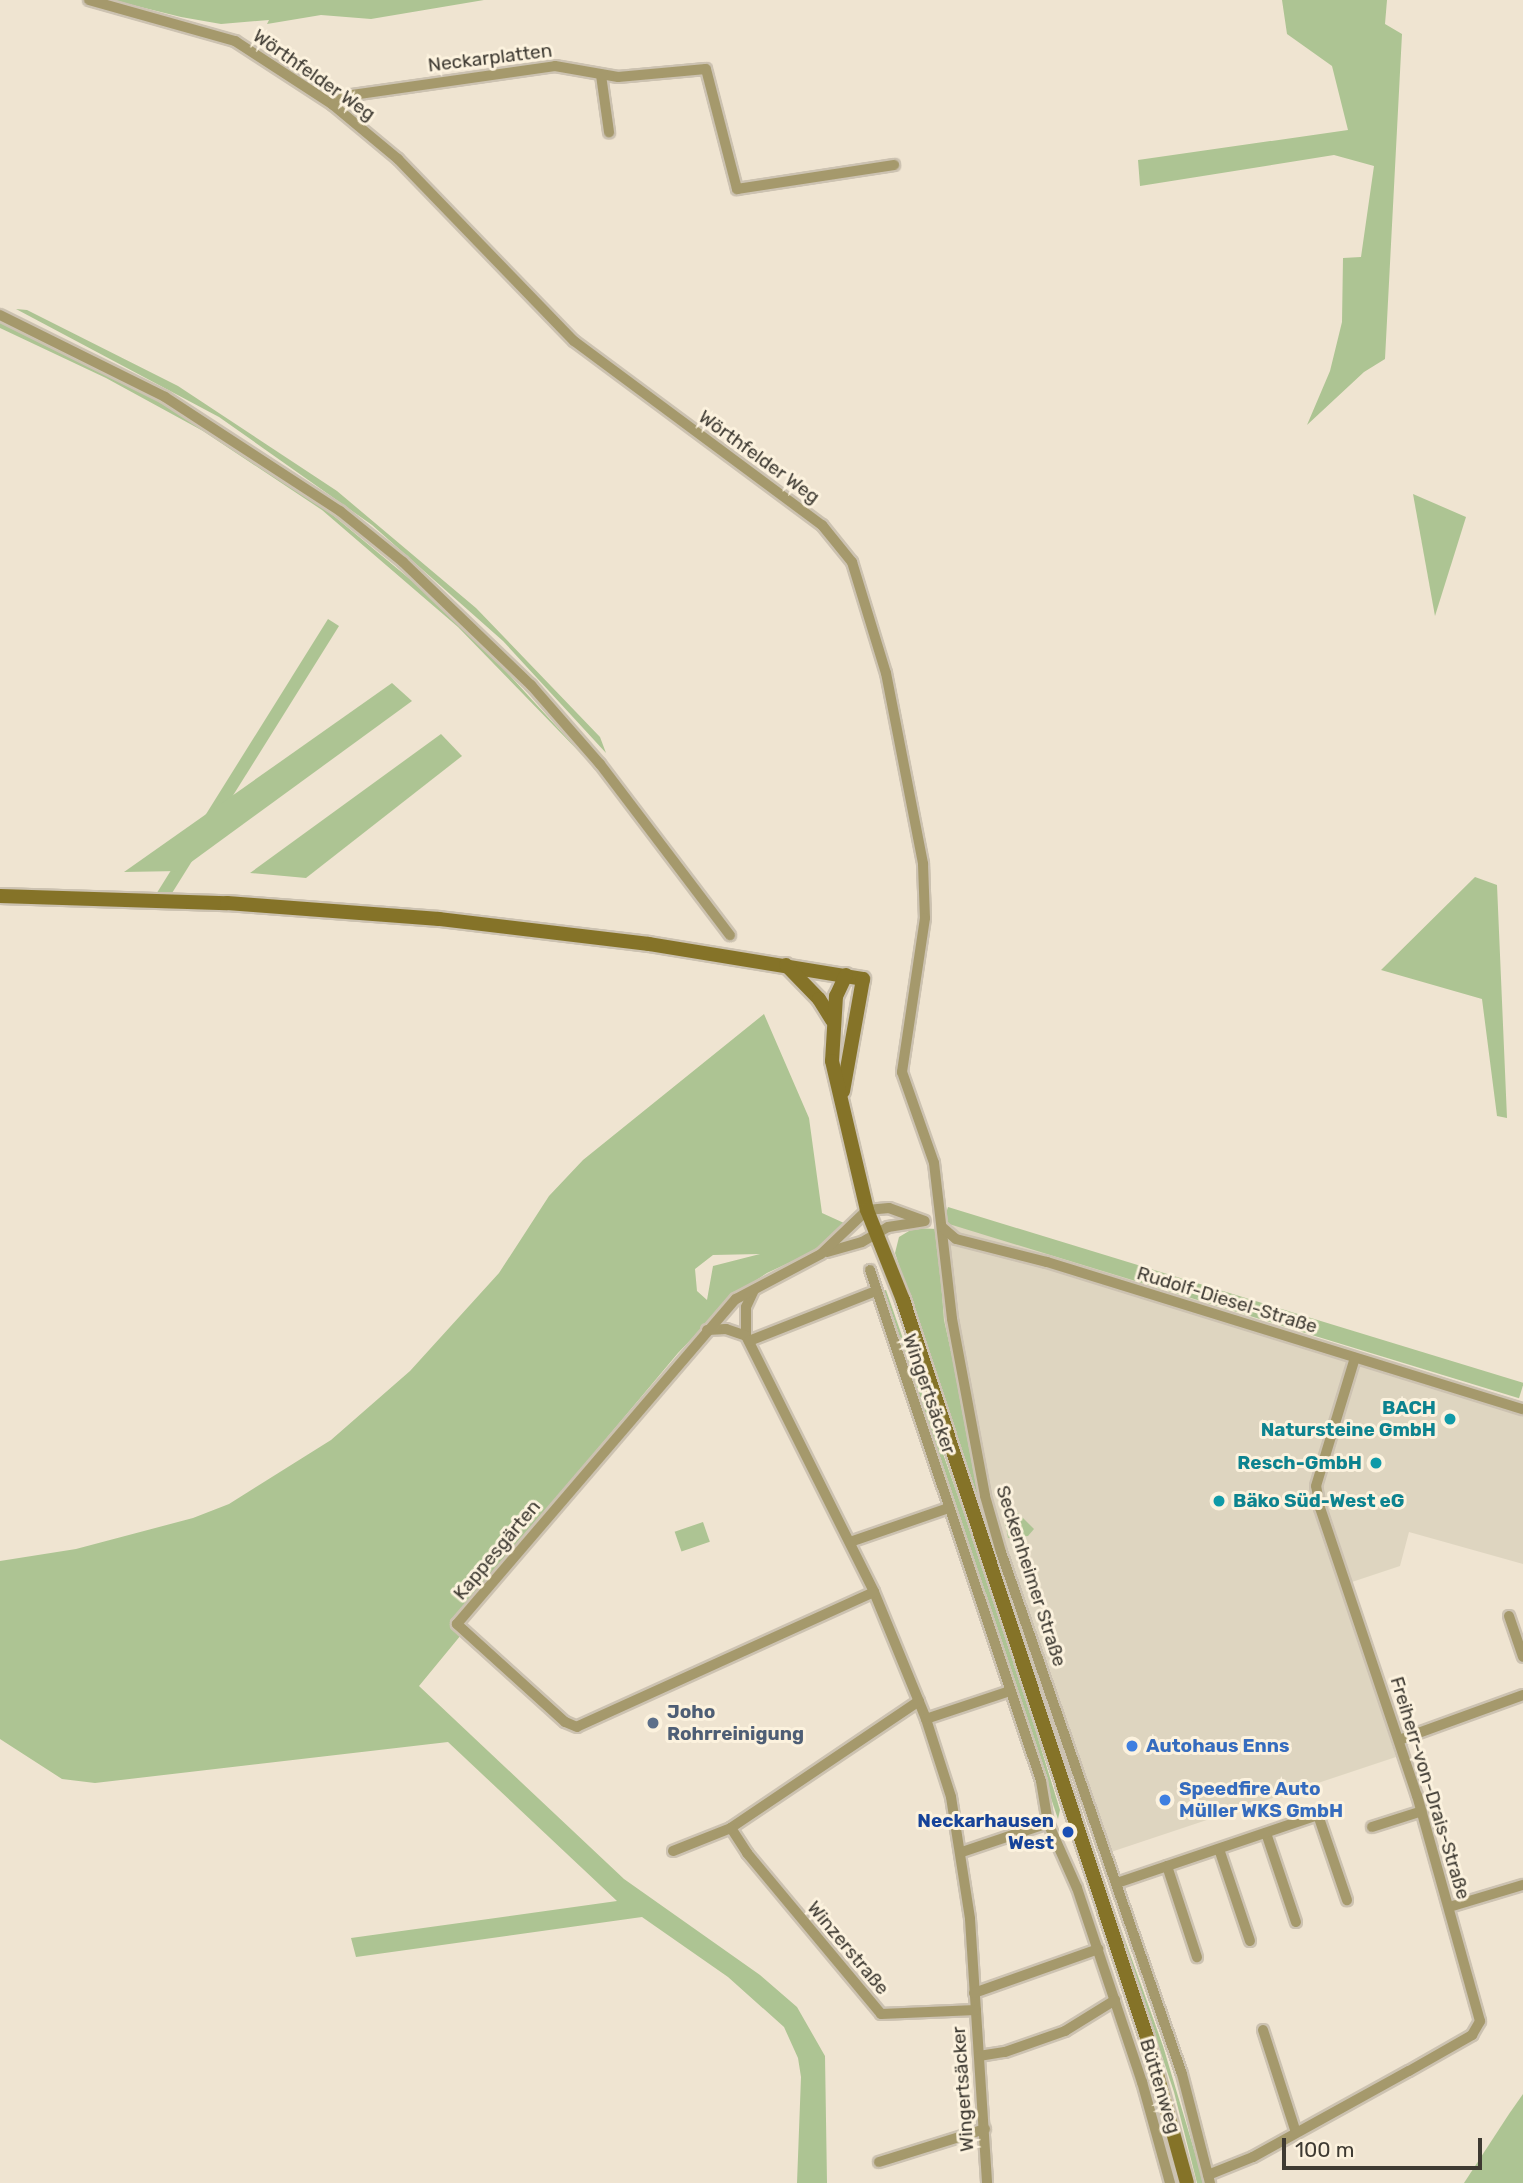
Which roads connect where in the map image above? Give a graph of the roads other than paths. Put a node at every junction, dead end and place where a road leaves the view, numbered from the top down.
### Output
1 (89, 0) edge
2 (601, 75) junction
3 (333, 105) junction
4 (609, 132) dead end
5 (894, 165) dead end
6 (0, 315) edge
7 (0, 896) edge
8 (730, 934) dead end
9 (786, 965) junction
10 (846, 975) junction
11 (832, 1020) junction
12 (842, 1100) junction
13 (867, 1210) junction
14 (925, 1221) junction
15 (945, 1229) junction
16 (877, 1234) junction
17 (821, 1254) junction
18 (870, 1269) dead end
19 (754, 1290) junction
20 (876, 1291) junction
21 (707, 1331) junction
22 (747, 1338) junction
23 (1354, 1358) junction
24 (1523, 1409) edge
25 (949, 1508) junction
26 (850, 1542) junction
27 (874, 1592) junction
28 (1509, 1616) dead end
29 (1523, 1657) edge
30 (1010, 1691) junction
31 (1523, 1695) edge
32 (919, 1701) junction
33 (926, 1719) junction
34 (1399, 1740) junction
35 (1422, 1811) junction
36 (1048, 1824) junction
37 (1372, 1827) dead end
38 (731, 1828) junction
39 (1266, 1833) junction
40 (1219, 1849) junction
41 (673, 1851) dead end
42 (962, 1852) junction
43 (1167, 1866) junction
44 (1117, 1884) junction
45 (1523, 1885) edge
46 (1347, 1900) dead end
47 (1449, 1907) junction
48 (1296, 1923) dead end
49 (1250, 1941) dead end
50 (1098, 1949) junction
51 (1197, 1957) dead end
52 (974, 1993) junction
53 (1115, 2000) junction
54 (976, 2010) junction
55 (1263, 2030) dead end
56 (979, 2056) junction
57 (985, 2129) junction
58 (1296, 2133) junction
59 (879, 2162) dead end
60 (1209, 2179) edge
61 (987, 2183) edge
62 (1171, 2183) edge
63 (1187, 2183) edge

1 - 3 street, Wörthfelder Weg
2 - 3 street, Neckarplatten
2 - 4 street
2 - 5 street, Neckarplatten
3 - 15 street, Wörthfelder Weg
6 - 8 street
7 - 9 main road
9 - 10 main road
9 - 11 main road
10 - 11 main road
10 - 12 main road
11 - 12 main road
12 - 13 main road
13 - 14 street, Rudolf-Diesel-Straße
13 - 16 main road
13 - 17 street, Kappesgärten
14 - 15 street, Rudolf-Diesel-Straße
14 - 16 street
15 - 23 street, Rudolf-Diesel-Straße
15 - 44 street, Seckenheimer Straße
16 - 17 street, Kappesgärten
16 - 63 main road
17 - 19 street, Kappesgärten
18 - 20 street, Wingertsäcker
19 - 21 street, Kappesgärten
19 - 22 street
20 - 22 street
20 - 25 street, Wingertsäcker
21 - 22 street
21 - 27 street, Kappesgärten
22 - 26 street, Wingertsäcker
23 - 24 street, Rudolf-Diesel-Straße
23 - 34 street, Freiherr-von-Drais-Straße
25 - 26 street
25 - 30 street, Wingertsäcker
26 - 27 street, Wingertsäcker
27 - 32 street, Wingertsäcker
28 - 29 street
30 - 33 street
30 - 36 street, Wingertsäcker
31 - 34 street
32 - 33 street, Wingertsäcker
32 - 38 street
33 - 42 street, Wingertsäcker
34 - 35 street, Freiherr-von-Drais-Straße
35 - 37 street
35 - 47 street, Freiherr-von-Drais-Straße
36 - 42 street
36 - 50 street, Wingertsäcker
38 - 41 street
38 - 54 street, Winzerstraße
39 - 40 street
39 - 46 street
39 - 48 street
40 - 43 street
40 - 49 street
42 - 52 street, Wingertsäcker
43 - 44 street
43 - 51 street
44 - 60 street, Seckenheimer Straße
45 - 47 street
47 - 58 street, Freiherr-von-Drais-Straße
50 - 52 street
50 - 53 street, Büttenweg
52 - 54 street, Wingertsäcker
53 - 56 street
53 - 62 street, Büttenweg
54 - 56 street, Wingertsäcker
55 - 58 street
56 - 57 street, Wingertsäcker
57 - 59 street
57 - 61 street, Wingertsäcker
58 - 60 street, Freiherr-von-Drais-Straße

